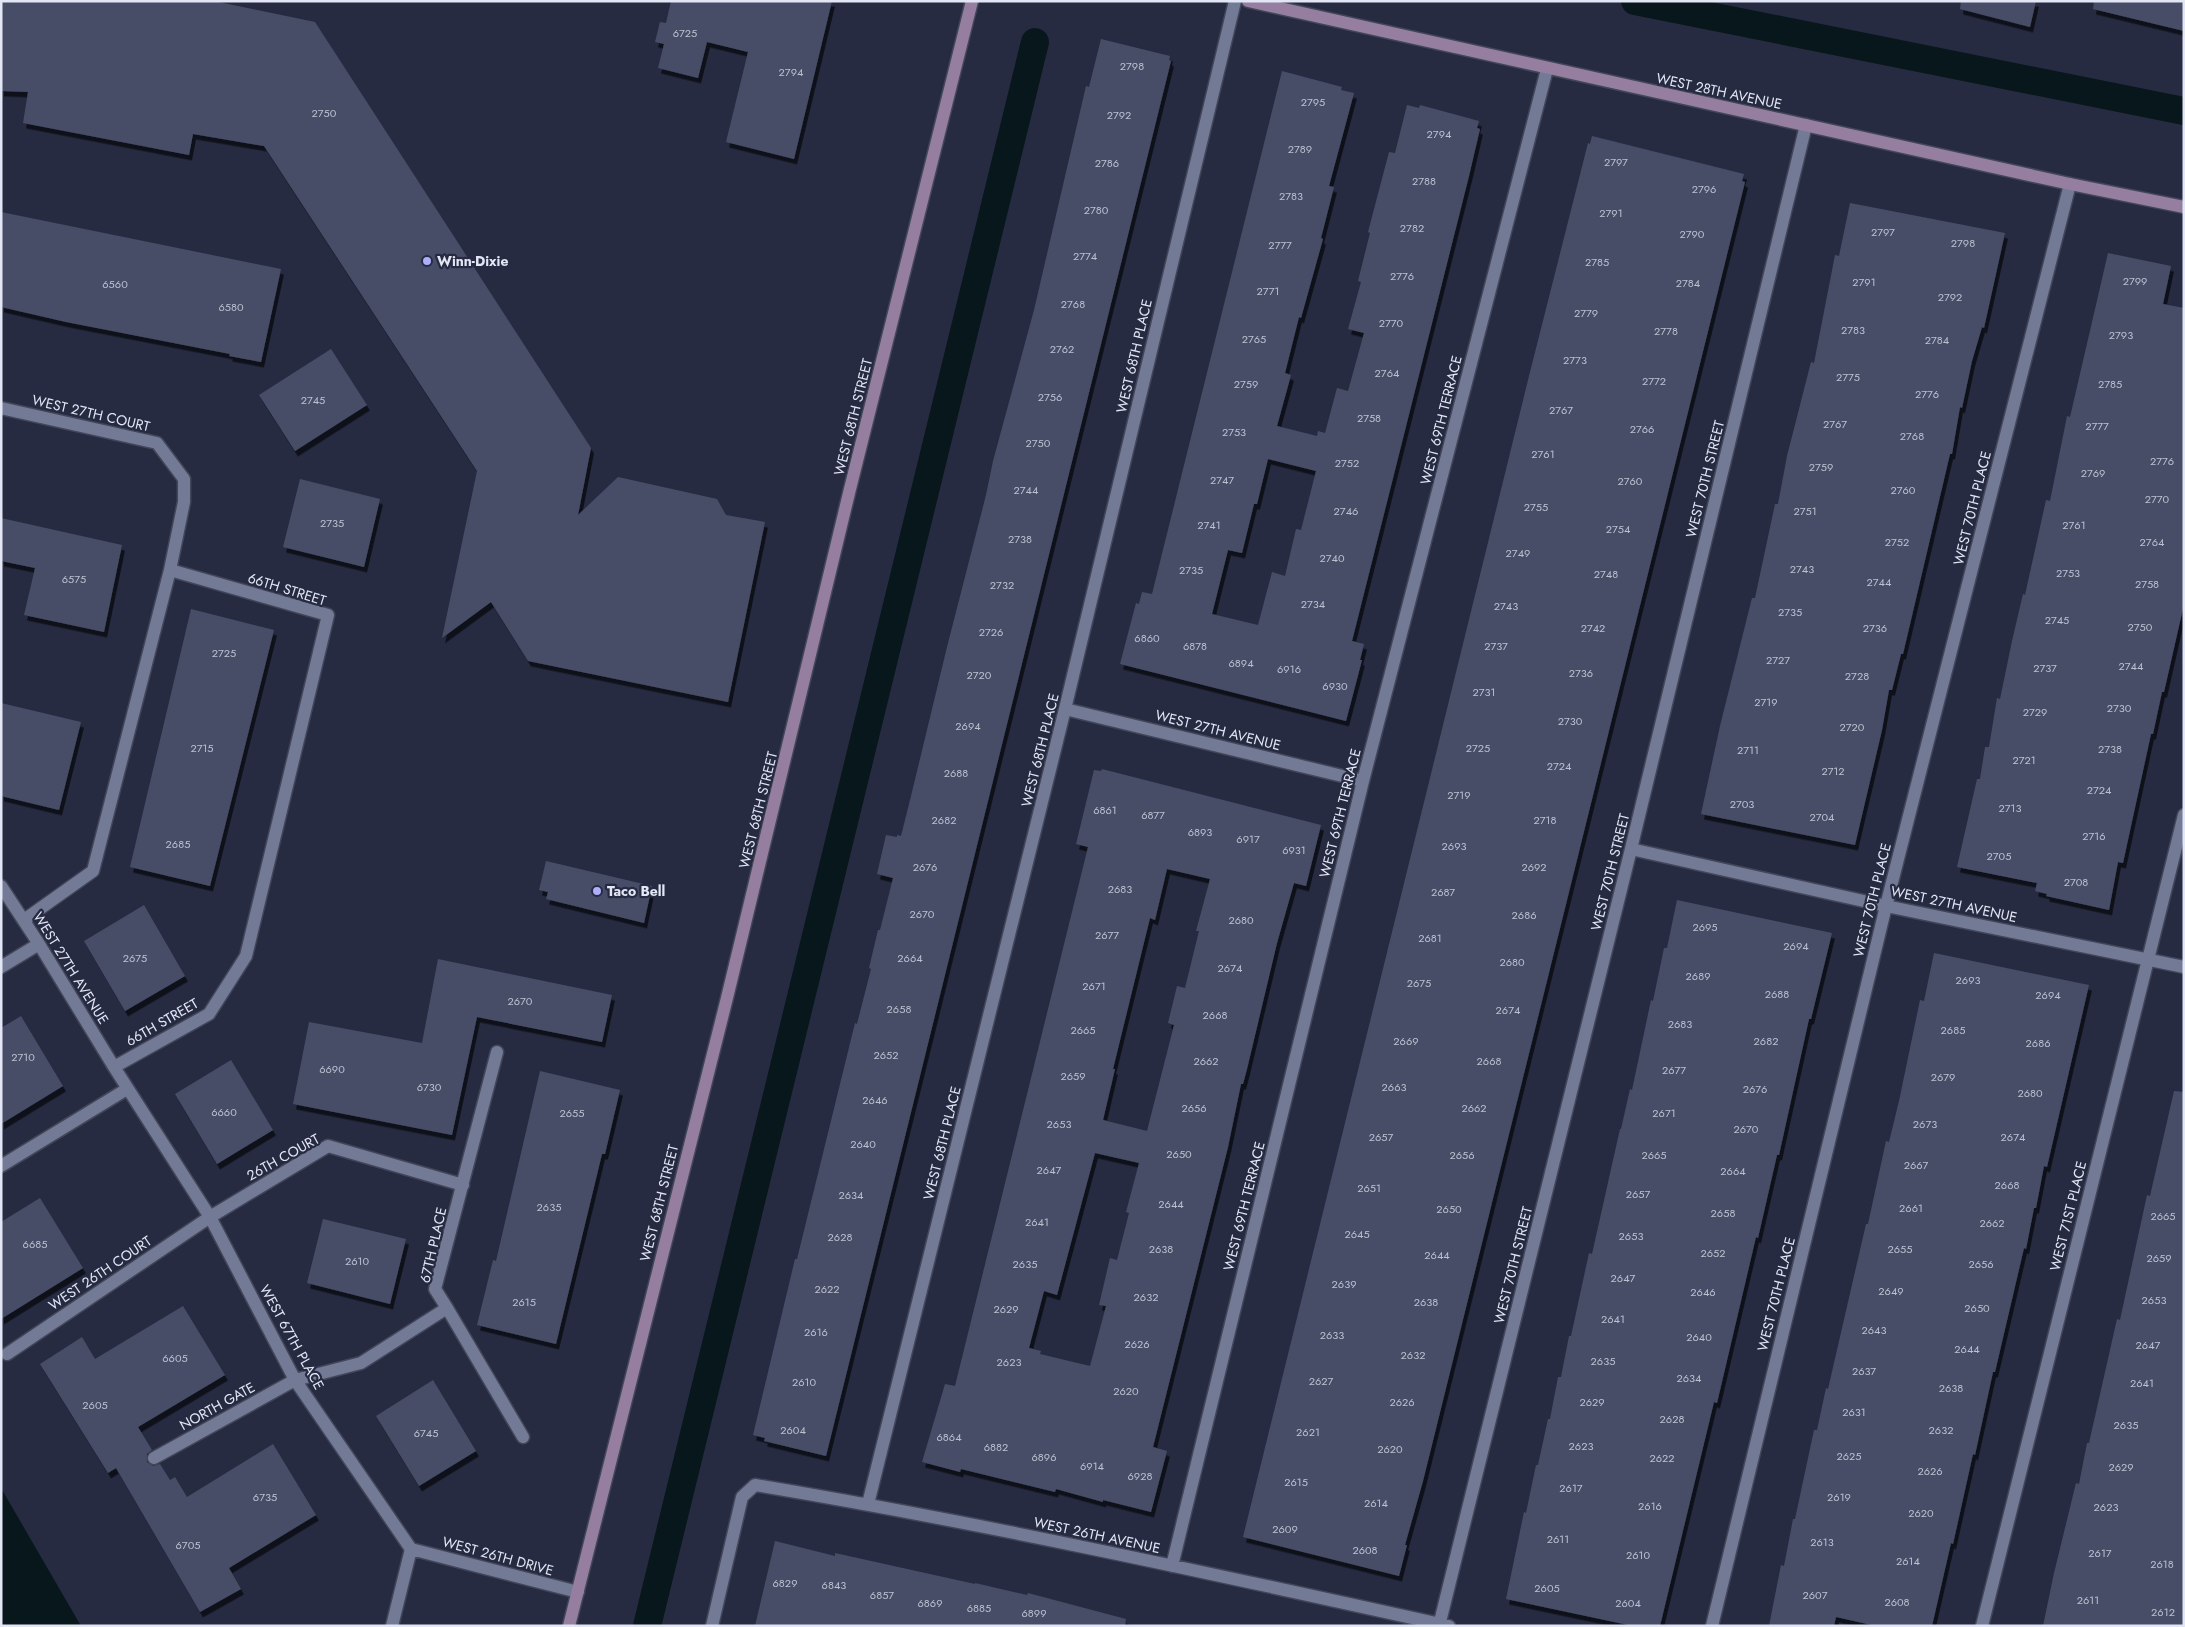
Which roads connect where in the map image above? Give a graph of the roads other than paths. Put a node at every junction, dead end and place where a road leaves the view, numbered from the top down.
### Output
1 (972, 1) edge
2 (1235, 1) edge
3 (1248, 1) edge
4 (1547, 69) junction
5 (1806, 125) junction
6 (2070, 184) junction
7 (2184, 207) edge
8 (1, 408) edge
9 (170, 570) junction
10 (1065, 709) junction
11 (1363, 781) junction
12 (2184, 814) edge
13 (1631, 850) junction
14 (1, 886) edge
15 (1886, 906) junction
16 (24, 920) junction
17 (39, 944) junction
18 (2147, 960) junction
19 (1, 967) edge
20 (2184, 967) edge
21 (497, 1052) dead end
22 (114, 1067) junction
23 (128, 1089) junction
24 (1, 1166) edge
25 (463, 1184) junction
26 (210, 1217) junction
27 (447, 1308) junction
28 (6, 1354) dead end
29 (295, 1380) junction
30 (523, 1437) dead end
31 (154, 1458) dead end
32 (868, 1504) junction
33 (411, 1549) junction
34 (1172, 1566) junction
35 (578, 1592) junction
36 (1442, 1625) edge
37 (392, 1626) edge
38 (569, 1626) edge
39 (712, 1626) edge
40 (1712, 1626) edge
41 (1982, 1626) edge

1 - 35 main road, WEST 68TH STREET
2 - 10 street, WEST 68TH PLACE
3 - 4 main road, WEST 28TH AVENUE
4 - 5 main road, WEST 28TH AVENUE
4 - 11 street, WEST 69TH TERRACE
5 - 6 main road, WEST 28TH AVENUE
5 - 13 street, WEST 70TH STREET
6 - 7 main road, WEST 28TH AVENUE
6 - 15 street, WEST 70TH PLACE
8 - 9 street, WEST 27TH COURT
9 - 16 street
9 - 22 street, 66TH STREET
10 - 11 street, WEST 27TH AVENUE
10 - 32 street, WEST 68TH PLACE
11 - 34 street, WEST 69TH TERRACE
12 - 18 street, WEST 71ST PLACE
13 - 15 street, WEST 27TH AVENUE
13 - 36 street, WEST 70TH STREET
14 - 16 street, WEST 27TH AVENUE
15 - 18 street, WEST 27TH AVENUE
15 - 40 street, WEST 70TH PLACE
16 - 17 street, WEST 27TH AVENUE
17 - 19 street
17 - 22 street, WEST 27TH AVENUE
18 - 20 street, WEST 27TH AVENUE
18 - 41 street, WEST 71ST PLACE
21 - 25 street, 67TH PLACE
22 - 23 street, WEST 67TH PLACE
23 - 24 street
23 - 26 street, WEST 67TH PLACE
25 - 26 street, 26TH COURT
25 - 27 street, 67TH PLACE
26 - 28 street, WEST 26TH COURT
26 - 29 street, WEST 67TH PLACE
27 - 29 street
27 - 30 street, 67TH PLACE
29 - 31 street, NORTH GATE
29 - 33 street, WEST 67TH PLACE
32 - 34 street, WEST 26TH AVENUE
32 - 39 street, WEST 26TH AVENUE
33 - 35 street, WEST 26TH DRIVE
33 - 37 street
34 - 36 street, WEST 26TH AVENUE
35 - 38 main road, WEST 68TH STREET

